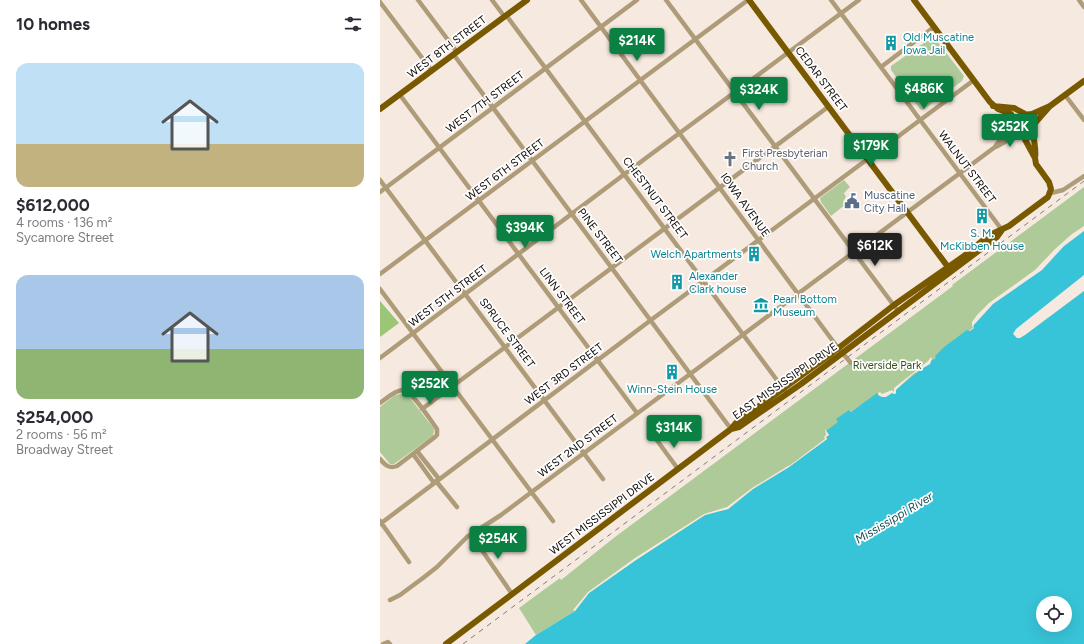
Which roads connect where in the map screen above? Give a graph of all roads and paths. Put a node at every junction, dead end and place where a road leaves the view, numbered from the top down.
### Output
1 (418, 0) edge
2 (492, 0) edge
3 (527, 0) edge
4 (581, 0) edge
5 (637, 0) edge
6 (666, 0) edge
7 (748, 0) edge
8 (832, 0) edge
9 (859, 0) edge
10 (914, 0) edge
11 (1079, 0) edge
12 (380, 2) edge
13 (1084, 7) edge
14 (841, 13) junction
15 (505, 16) junction
16 (601, 27) junction
17 (934, 27) junction
18 (695, 40) junction
19 (788, 52) junction
20 (455, 53) junction
21 (881, 67) junction
22 (546, 68) junction
23 (432, 71) junction
24 (641, 80) junction
25 (974, 80) junction
26 (1084, 81) edge
27 (735, 92) junction
28 (400, 95) junction
29 (1065, 95) junction
30 (993, 106) junction
31 (1050, 106) junction
32 (828, 107) junction
33 (493, 108) junction
34 (380, 109) edge
35 (1026, 115) junction
36 (921, 120) junction
37 (1084, 120) edge
38 (585, 121) junction
39 (1015, 123) junction
40 (1034, 127) junction
41 (680, 133) junction
42 (1021, 134) junction
43 (775, 146) junction
44 (440, 147) junction
45 (995, 147) junction
46 (1035, 158) junction
47 (868, 159) junction
48 (532, 161) junction
49 (960, 173) junction
50 (625, 174) junction
51 (1084, 176) edge
52 (380, 180) edge
53 (720, 186) junction
54 (386, 187) junction
55 (380, 192) edge
56 (1051, 193) junction
57 (814, 198) junction
58 (479, 200) junction
59 (907, 213) junction
60 (572, 214) junction
61 (665, 227) junction
62 (1002, 230) junction
63 (426, 240) junction
64 (759, 240) junction
65 (854, 252) junction
66 (519, 254) junction
67 (611, 267) junction
68 (948, 267) junction
69 (380, 274) edge
70 (704, 280) junction
71 (380, 289) edge
72 (799, 293) junction
73 (466, 294) junction
74 (894, 305) junction
75 (558, 307) junction
76 (898, 311) junction
77 (651, 320) junction
78 (413, 333) junction
79 (744, 333) junction
80 (505, 346) junction
81 (840, 350) junction
82 (380, 358) edge
83 (598, 360) junction
84 (851, 363) dead end
85 (690, 373) junction
86 (453, 386) junction
87 (783, 388) junction
88 (787, 394) junction
89 (545, 400) junction
90 (380, 402) edge
91 (422, 409) junction
92 (637, 413) junction
93 (731, 429) junction
94 (492, 439) junction
95 (656, 439) dead end
96 (415, 453) junction
97 (584, 453) junction
98 (380, 459) edge
99 (678, 469) junction
100 (603, 479) dead end
101 (437, 481) junction
102 (532, 492) junction
103 (457, 507) dead end
104 (553, 521) dead end
105 (380, 522) edge
106 (470, 535) junction
107 (409, 562) dead end
108 (512, 594) junction
109 (390, 600) dead end
110 (389, 643) edge
111 (383, 644) edge
112 (446, 644) edge

1 - 20 street, PINE STREET
2 - 15 street, CHESTNUT STREET
3 - 15 main road, WEST 8TH STREET
4 - 16 street, IOWA AVENUE
5 - 16 street, WEST 7TH STREET
6 - 18 street
7 - 18 street, WEST 6TH STREET
7 - 19 main road, CEDAR STREET
8 - 14 street, WALNUT STREET
9 - 14 street, WEST 5TH STREET
10 - 17 main road
11 - 13 street
12 - 23 street
14 - 19 street, WEST 5TH STREET
14 - 21 street, WALNUT STREET
15 - 20 main road, WEST 8TH STREET
15 - 22 street, CHESTNUT STREET
16 - 22 street, WEST 7TH STREET
16 - 24 street, IOWA AVENUE
17 - 21 street
17 - 25 main road
18 - 24 street, WEST 6TH STREET
18 - 27 street
19 - 27 street, WEST 5TH STREET
19 - 32 main road, CEDAR STREET
20 - 23 main road, WEST 8TH STREET
20 - 33 street, PINE STREET
21 - 36 street, WALNUT STREET
22 - 33 street, WEST 7TH STREET
22 - 38 street, CHESTNUT STREET
23 - 28 main road, WEST 8TH STREET
24 - 38 street, WEST 6TH STREET
24 - 41 street, IOWA AVENUE
25 - 30 main road
25 - 36 street, WEST 3RD STREET
26 - 29 main road
27 - 41 street, WEST 5TH STREET
27 - 43 street
28 - 34 main road, WEST 8TH STREET
28 - 44 street, LINN STREET
29 - 31 main road
29 - 37 street
30 - 35 main road
30 - 39 main road
31 - 35 main road
31 - 40 main road
32 - 43 street
32 - 47 main road, CEDAR STREET
33 - 44 street, WEST 7TH STREET
33 - 48 street, PINE STREET
35 - 39 main road
35 - 40 main road
36 - 47 street, WEST 3RD STREET
36 - 49 street, WALNUT STREET
38 - 48 street, WEST 6TH STREET
38 - 50 street, CHESTNUT STREET
39 - 42 main road
39 - 45 street
40 - 42 main road
40 - 46 main road
41 - 50 street, WEST 5TH STREET
41 - 53 street, IOWA AVENUE
42 - 45 street
42 - 46 main road
43 - 53 street
43 - 57 street
44 - 54 street, WEST 7TH STREET
44 - 58 street, LINN STREET
45 - 49 street, WEST 2ND STREET
46 - 56 main road
47 - 57 street, WEST 3RD STREET
47 - 59 main road, CEDAR STREET
48 - 58 street, WEST 6TH STREET
48 - 60 street, PINE STREET
49 - 59 street, WEST 2ND STREET
49 - 62 street, WALNUT STREET
50 - 60 street, WEST 5TH STREET
50 - 61 street, CHESTNUT STREET
51 - 56 street, EAST MISSISSIPPI DRIVE
52 - 54 street, SPRUCE STREET
53 - 61 street
53 - 64 street, IOWA AVENUE
54 - 55 street, WEST 7TH STREET
54 - 63 street, SPRUCE STREET
56 - 62 main road, EAST MISSISSIPPI DRIVE
57 - 64 street, WEST 3RD STREET
57 - 65 street
58 - 63 street, WEST 6TH STREET
58 - 66 street, LINN STREET
59 - 65 street, WEST 2ND STREET
59 - 68 main road, CEDAR STREET
60 - 66 street, WEST 5TH STREET
60 - 67 street, PINE STREET
61 - 67 street
61 - 70 street, CHESTNUT STREET
62 - 68 main road, EAST MISSISSIPPI DRIVE
62 - 76 main road, EAST MISSISSIPPI DRIVE
63 - 69 street, WEST 6TH STREET
63 - 73 street, SPRUCE STREET
64 - 70 street, WEST 3RD STREET
64 - 72 street, IOWA AVENUE
65 - 72 street, WEST 2ND STREET
65 - 74 street
66 - 73 street, WEST 5TH STREET
66 - 75 street, LINN STREET
67 - 75 street
67 - 77 street, PINE STREET
68 - 74 main road, EAST MISSISSIPPI DRIVE
70 - 77 street, WEST 3RD STREET
70 - 79 street, CHESTNUT STREET
71 - 78 street
72 - 79 street, WEST 2ND STREET
72 - 81 street, IOWA AVENUE
73 - 78 street, WEST 5TH STREET
73 - 80 street, SPRUCE STREET
74 - 76 street
74 - 81 main road, EAST MISSISSIPPI DRIVE
75 - 80 street
75 - 83 street, LINN STREET
76 - 81 main road, EAST MISSISSIPPI DRIVE
77 - 83 street, WEST 3RD STREET
77 - 85 street, PINE STREET
78 - 82 street, WEST 5TH STREET
78 - 86 street
79 - 85 street, WEST 2ND STREET
79 - 87 street, CHESTNUT STREET
80 - 86 street
80 - 89 street, SPRUCE STREET
81 - 84 street, IOWA AVENUE
81 - 87 main road, EAST MISSISSIPPI DRIVE
81 - 88 main road, EAST MISSISSIPPI DRIVE
83 - 89 street, WEST 3RD STREET
83 - 92 street, LINN STREET
85 - 92 street, WEST 2ND STREET
85 - 93 street, PINE STREET
86 - 91 street
86 - 94 street
87 - 88 street, CHESTNUT STREET
87 - 93 main road, EAST MISSISSIPPI DRIVE
88 - 93 main road, EAST MISSISSIPPI DRIVE
89 - 94 street, WEST 3RD STREET
89 - 97 street, SPRUCE STREET
90 - 91 street
91 - 96 street
92 - 97 street, WEST 2ND STREET
93 - 99 main road, WEST MISSISSIPPI DRIVE
94 - 101 street, WEST 3RD STREET
94 - 102 street
95 - 99 street
96 - 98 street
96 - 101 street
97 - 100 street, SPRUCE STREET
97 - 102 street, WEST 2ND STREET
99 - 108 main road, WEST MISSISSIPPI DRIVE
101 - 103 street
101 - 105 street, WEST 3RD STREET
102 - 104 street
102 - 106 street, WEST 2ND STREET
105 - 107 street
106 - 108 street
106 - 109 street, WEST 2ND STREET
108 - 112 main road, WEST MISSISSIPPI DRIVE
110 - 111 street

